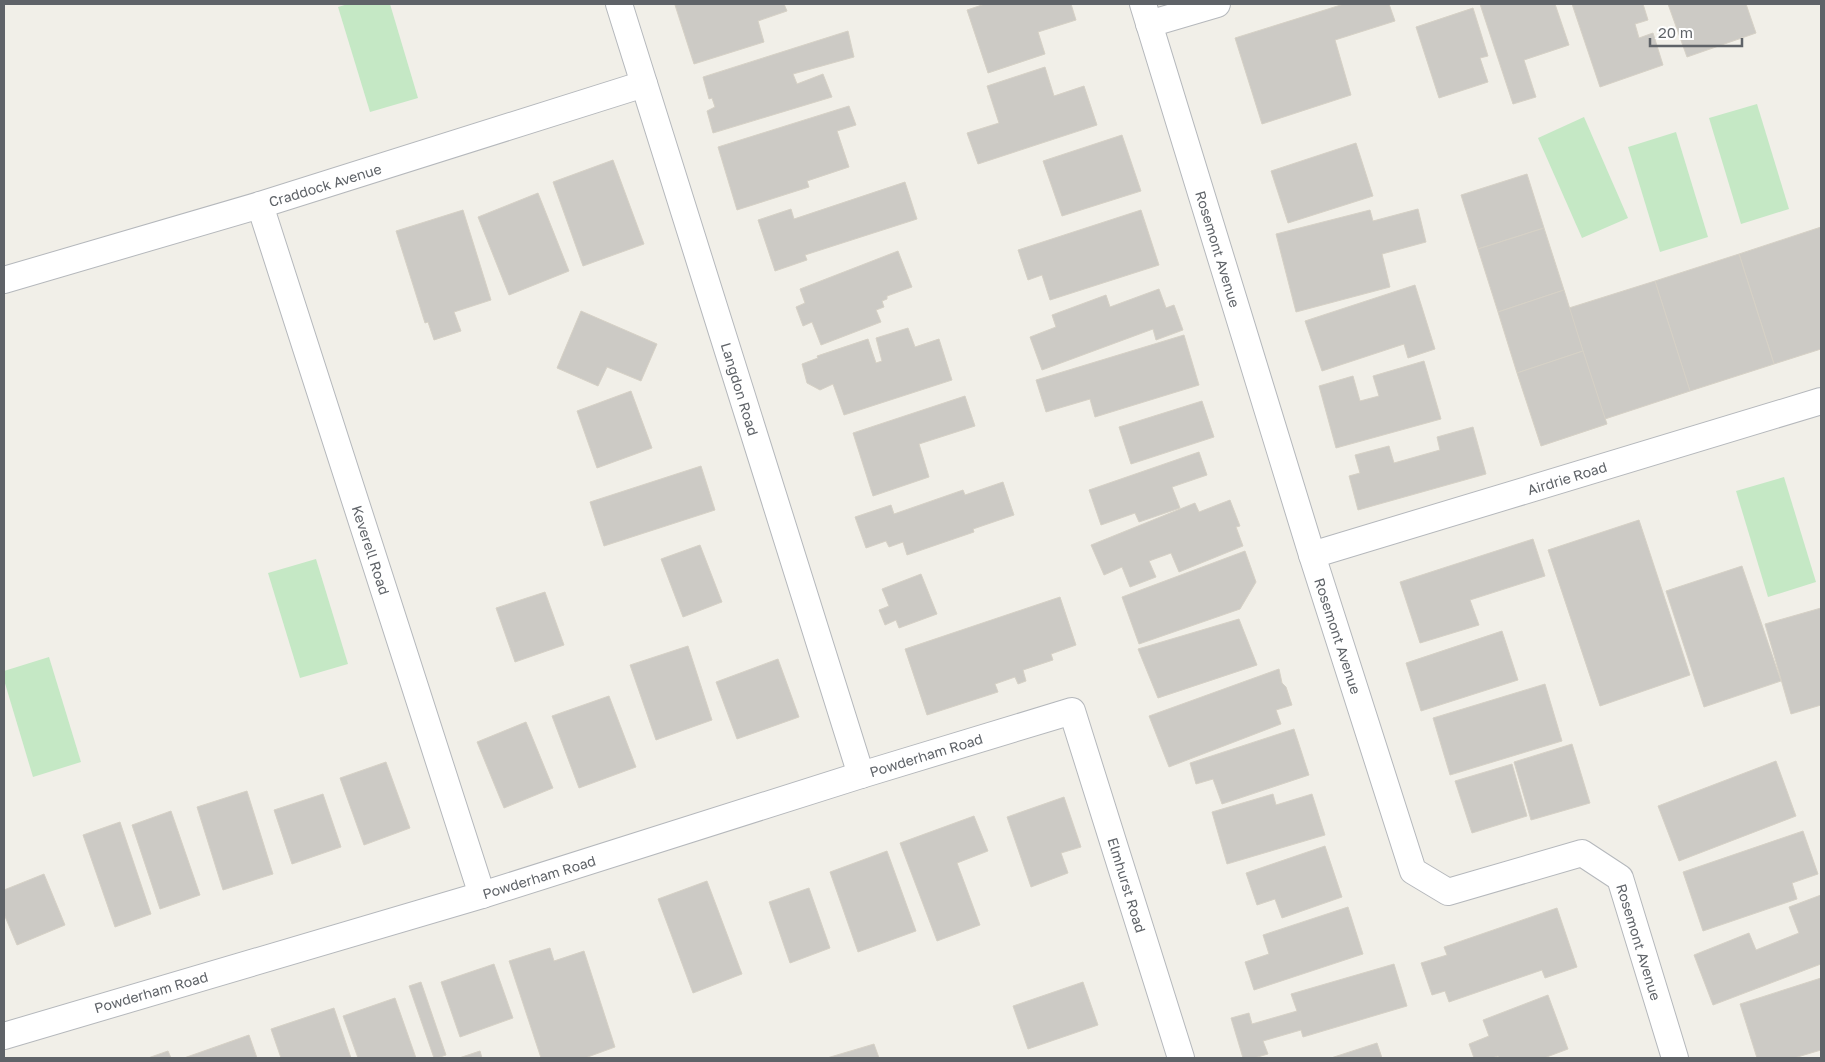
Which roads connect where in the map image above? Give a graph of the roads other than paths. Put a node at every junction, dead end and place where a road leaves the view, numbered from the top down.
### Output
1 (619, 4) edge
2 (1217, 4) edge
3 (1146, 14) edge
4 (644, 84) junction
5 (260, 205) junction
6 (4, 280) edge
7 (1821, 401) edge
8 (1312, 556) junction
9 (1072, 711) joint
10 (861, 775) junction
11 (482, 895) junction
12 (4, 1036) edge
13 (1181, 1058) edge
14 (1675, 1058) edge

1 - 4 street, Langdon Road
2 - 3 street
3 - 8 street, Rosemont Avenue
4 - 5 street, Craddock Avenue
4 - 10 street, Langdon Road
5 - 6 street, Craddock Avenue
5 - 11 street, Keverell Road
7 - 8 street, Airdrie Road
8 - 14 street, Rosemont Avenue
9 - 10 street, Powderham Road
9 - 13 street, Elmhurst Road
10 - 11 street, Powderham Road
11 - 12 street, Powderham Road

